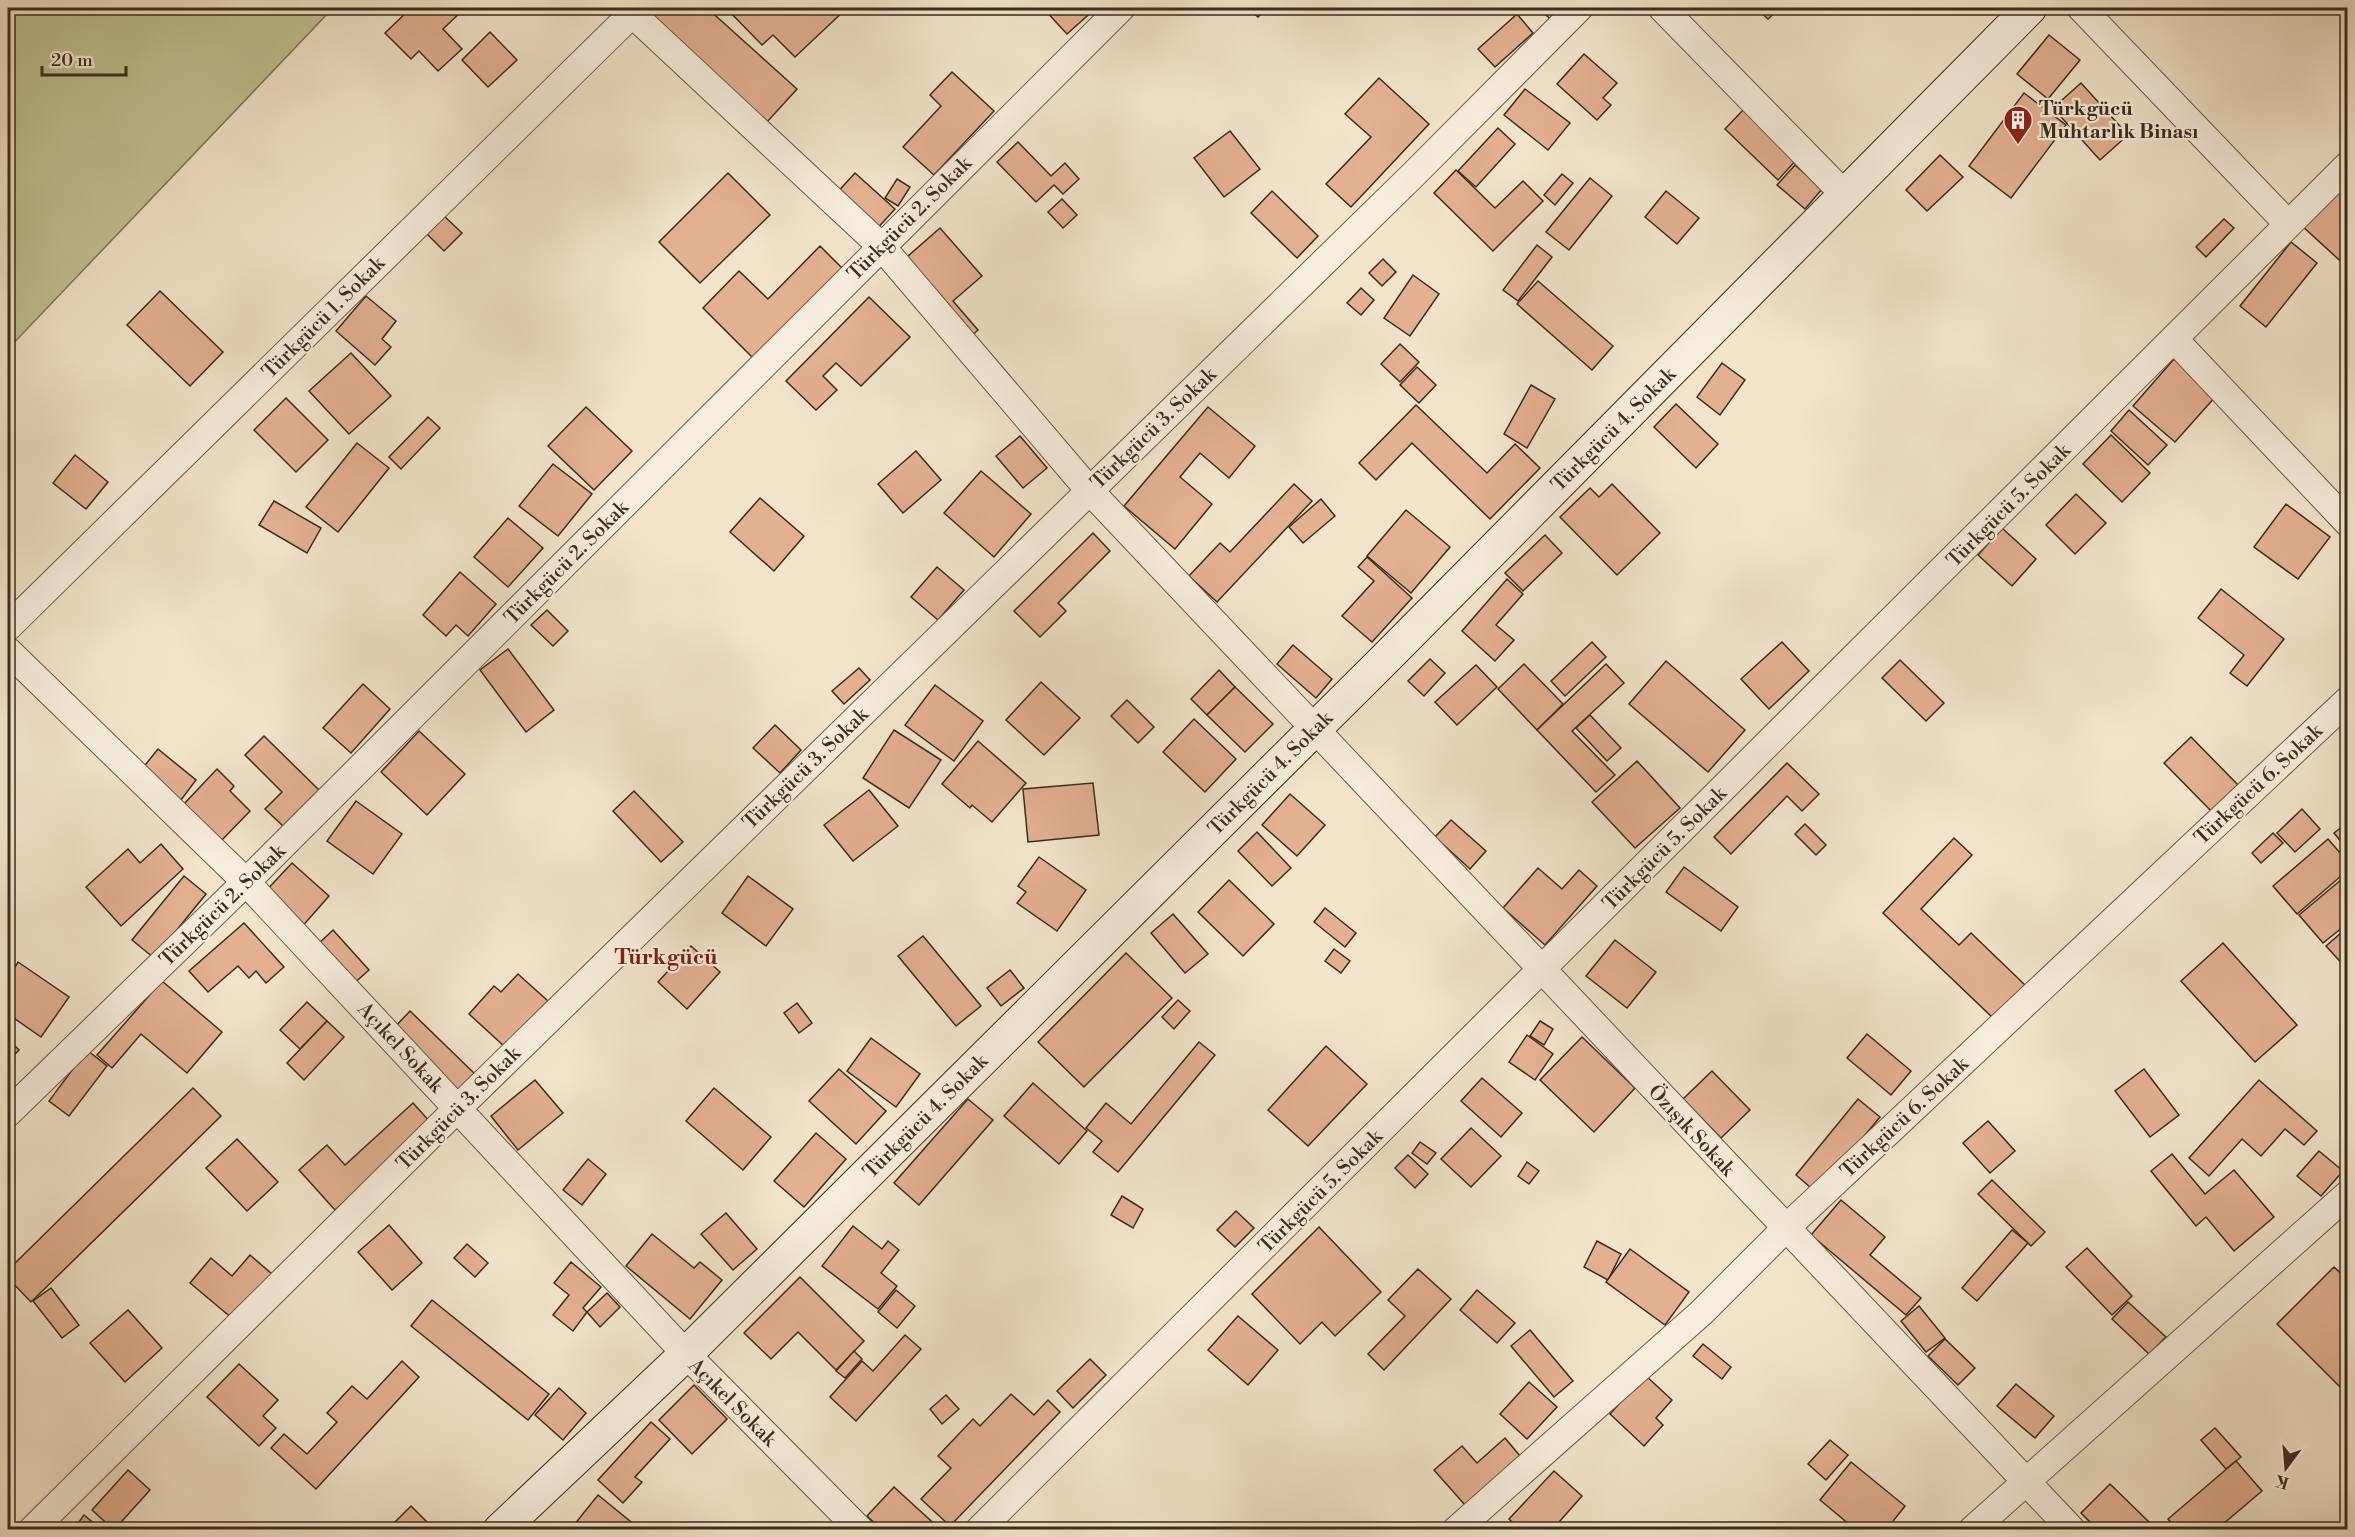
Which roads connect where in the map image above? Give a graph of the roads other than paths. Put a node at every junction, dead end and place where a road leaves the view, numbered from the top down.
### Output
1 (1121, 8) edge
2 (1579, 8) edge
3 (1662, 8) edge
4 (2030, 8) edge
5 (2081, 8) edge
6 (631, 10) edge
7 (2348, 165) edge
8 (1845, 195) junction
9 (2288, 224) junction
10 (881, 246) junction
11 (2174, 339) junction
12 (1089, 490) junction
13 (2348, 523) edge
14 (8, 627) edge
15 (8, 651) edge
16 (2348, 700) edge
17 (1315, 728) junction
18 (246, 882) junction
19 (1542, 970) junction
20 (458, 1108) junction
21 (8, 1113) edge
22 (2348, 1194) edge
23 (1785, 1229) junction
24 (686, 1354) junction
25 (2028, 1481) junction
26 (32, 1530) edge
27 (500, 1530) edge
28 (860, 1530) edge
29 (979, 1530) edge
30 (1456, 1530) edge
31 (1972, 1530) edge
32 (2072, 1530) edge

1 - 10 street, Türkgücü 2. Sokak
2 - 12 street, Türkgücü 3. Sokak
3 - 8 street
4 - 8 main road, Türkgücü 4. Sokak
5 - 9 street
6 - 10 street, Özışık Sokak
6 - 14 street, Türkgücü 1. Sokak
7 - 9 street, Türkgücü 5. Sokak
8 - 17 main road, Türkgücü 4. Sokak
9 - 11 street, Türkgücü 5. Sokak
10 - 12 street, Özışık Sokak
10 - 18 street, Türkgücü 2. Sokak
11 - 13 street
11 - 19 street, Türkgücü 5. Sokak
12 - 17 street, Özışık Sokak
12 - 20 street, Türkgücü 3. Sokak
15 - 18 street, Açıkel Sokak
16 - 23 street, Türkgücü 6. Sokak
17 - 19 street, Özışık Sokak
17 - 24 main road, Türkgücü 4. Sokak
18 - 20 street, Açıkel Sokak
18 - 21 street, Türkgücü 2. Sokak
19 - 23 street, Özışık Sokak
19 - 29 street, Türkgücü 5. Sokak
20 - 24 street, Açıkel Sokak
20 - 26 street, Türkgücü 3. Sokak
22 - 25 street
23 - 25 street, Özışık Sokak
23 - 30 street, Türkgücü 6. Sokak
24 - 27 main road, Türkgücü 4. Sokak
24 - 28 street, Açıkel Sokak
25 - 31 street
25 - 32 street, Özışık Sokak

